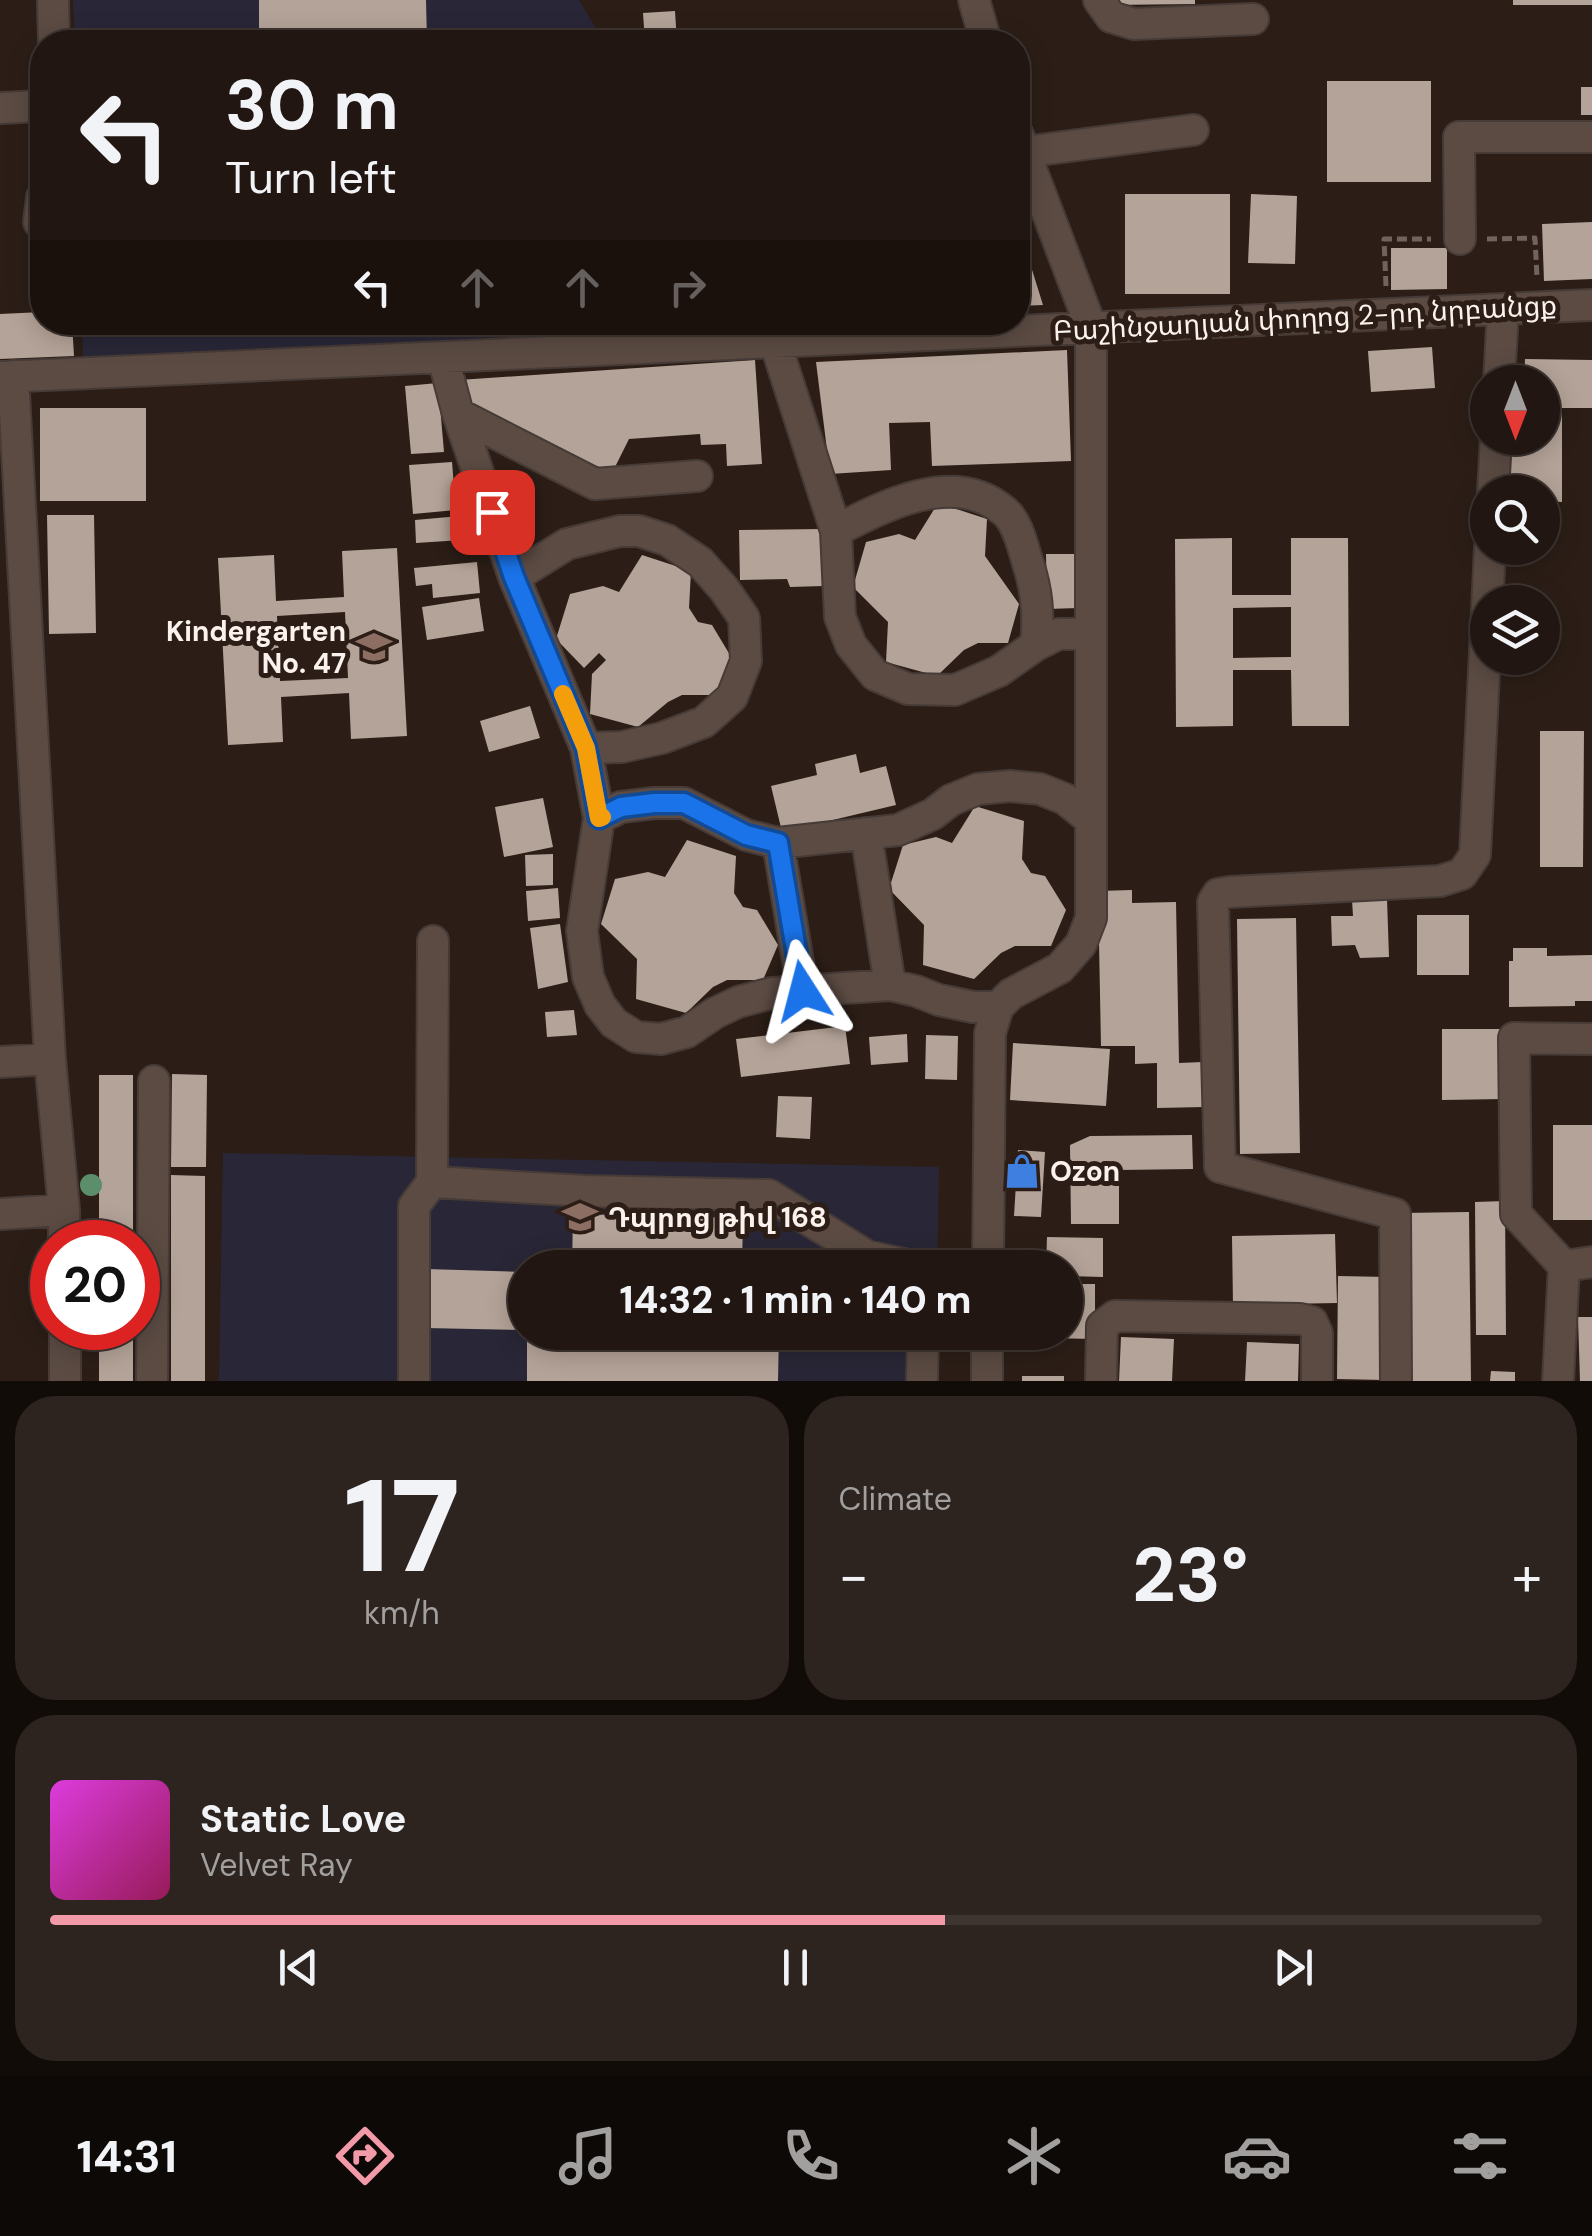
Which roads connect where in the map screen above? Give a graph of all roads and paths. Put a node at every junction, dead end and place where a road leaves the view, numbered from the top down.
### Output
1 (52, 0) edge
2 (974, 0) edge
3 (1099, 0) edge
4 (1253, 20) dead end
5 (53, 30) edge
6 (983, 30) edge
7 (30, 107) edge
8 (0, 108) edge
9 (1192, 130) dead end
10 (1592, 136) edge
11 (1030, 143) edge
12 (1030, 168) edge
13 (1460, 239) dead end
14 (1384, 240) dead end
15 (1592, 305) edge
16 (1502, 309) junction
17 (1388, 314) junction
18 (1091, 328) junction
19 (1030, 331) edge
20 (932, 335) edge
21 (774, 342) junction
22 (444, 357) junction
23 (1500, 365) edge
24 (7, 377) edge
25 (458, 414) junction
26 (697, 476) dead end
27 (836, 531) junction
28 (1489, 565) edge
29 (514, 577) junction
30 (1091, 634) junction
31 (1036, 645) junction
32 (586, 748) junction
33 (599, 818) junction
34 (1091, 820) junction
35 (866, 834) junction
36 (778, 843) junction
37 (433, 941) dead end
38 (890, 986) junction
39 (803, 991) junction
40 (998, 1007) junction
41 (1592, 1039) edge
42 (50, 1059) junction
43 (0, 1062) edge
44 (154, 1081) dead end
45 (432, 1182) junction
46 (64, 1210) junction
47 (0, 1214) edge
48 (64, 1220) edge
49 (857, 1250) edge
50 (988, 1250) edge
51 (1578, 1264) edge
52 (64, 1350) edge
53 (923, 1350) edge
54 (988, 1350) edge
55 (65, 1381) edge
56 (152, 1381) edge
57 (414, 1381) edge
58 (922, 1381) edge
59 (987, 1381) edge
60 (1101, 1381) edge
61 (1317, 1381) edge
62 (1396, 1381) edge
63 (1558, 1381) edge

1 - 5 street
2 - 6 street
3 - 4 street
7 - 8 street
9 - 11 street
10 - 13 street
12 - 18 street
14 - 17 path
15 - 16 street, Բաշինջաղյան փողոց 2-րդ նրբանցք
16 - 17 street, Բաշինջաղյան փողոց 2-րդ նրբանցք
16 - 23 street
17 - 18 street, Բաշինջաղյան փողոց 2-րդ նրբանցք
18 - 19 street, Բաշինջաղյան փողոց 2-րդ նրբանցք
18 - 30 street
20 - 21 street, Բաշինջաղյան փողոց 2-րդ նրբանցք
21 - 22 street, Բաշինջաղյան փողոց 2-րդ նրբանցք
21 - 27 street
22 - 24 street, Բաշինջաղյան փողոց 2-րդ նրբանցք
22 - 25 street
24 - 42 street
25 - 26 street
25 - 29 street
27 - 31 street
27 - 31 street
28 - 62 street
29 - 32 street
29 - 32 street
30 - 31 street
30 - 34 street
32 - 33 street
33 - 36 street
33 - 39 street
34 - 35 street
34 - 40 street
35 - 36 street
35 - 38 street
36 - 39 street
37 - 45 street
38 - 39 street
38 - 40 street
40 - 50 street
41 - 51 street
42 - 43 street
42 - 46 street
44 - 56 street
45 - 49 street
45 - 57 street
46 - 47 street
46 - 48 street
51 - 63 street
52 - 55 street
53 - 58 street
54 - 59 street
60 - 61 street

